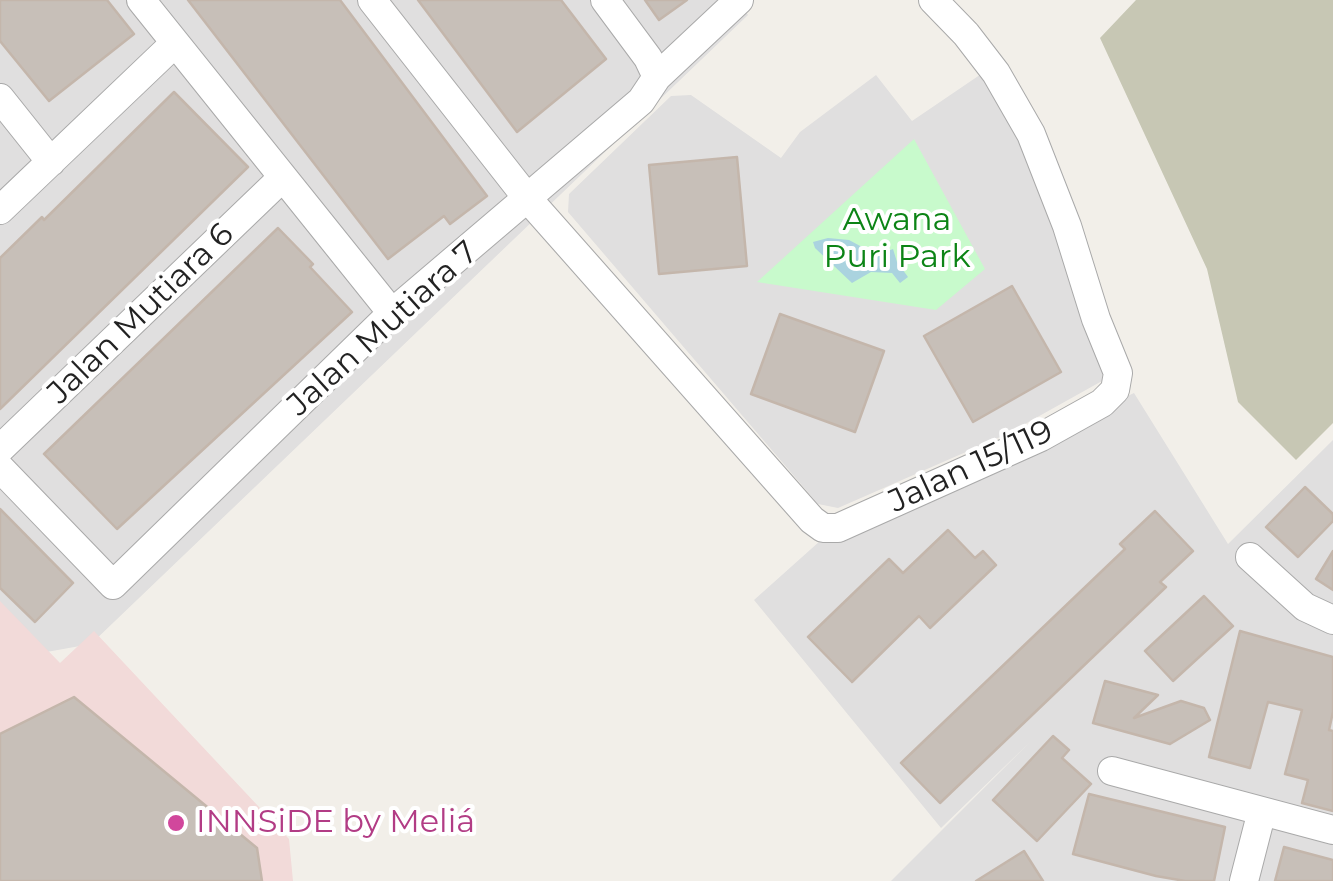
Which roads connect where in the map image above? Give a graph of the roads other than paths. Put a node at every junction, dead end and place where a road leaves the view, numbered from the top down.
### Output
1 (141, 0) edge
2 (372, 0) edge
3 (605, 0) edge
4 (740, 0) edge
5 (934, 0) edge
6 (175, 43) junction
7 (657, 77) junction
8 (0, 98) edge
9 (52, 162) junction
10 (282, 178) junction
11 (528, 199) junction
12 (0, 210) edge
13 (392, 314) junction
14 (0, 450) edge
15 (0, 468) edge
16 (1250, 557) dead end
17 (1333, 620) edge
18 (1112, 771) dead end
19 (1262, 812) junction
20 (1333, 830) edge
21 (1244, 881) edge

1 - 6 street
2 - 11 street
3 - 7 street
4 - 7 street
5 - 11 street, Jalan 15/119
6 - 9 street
6 - 10 street
7 - 11 street, Jalan Mutiara 7
8 - 9 street
9 - 12 street
10 - 13 street
10 - 14 street, Jalan Mutiara 6
11 - 13 street, Jalan Mutiara 7
13 - 15 street, Jalan Mutiara 7
16 - 17 street
18 - 19 street
19 - 20 street
19 - 21 street

